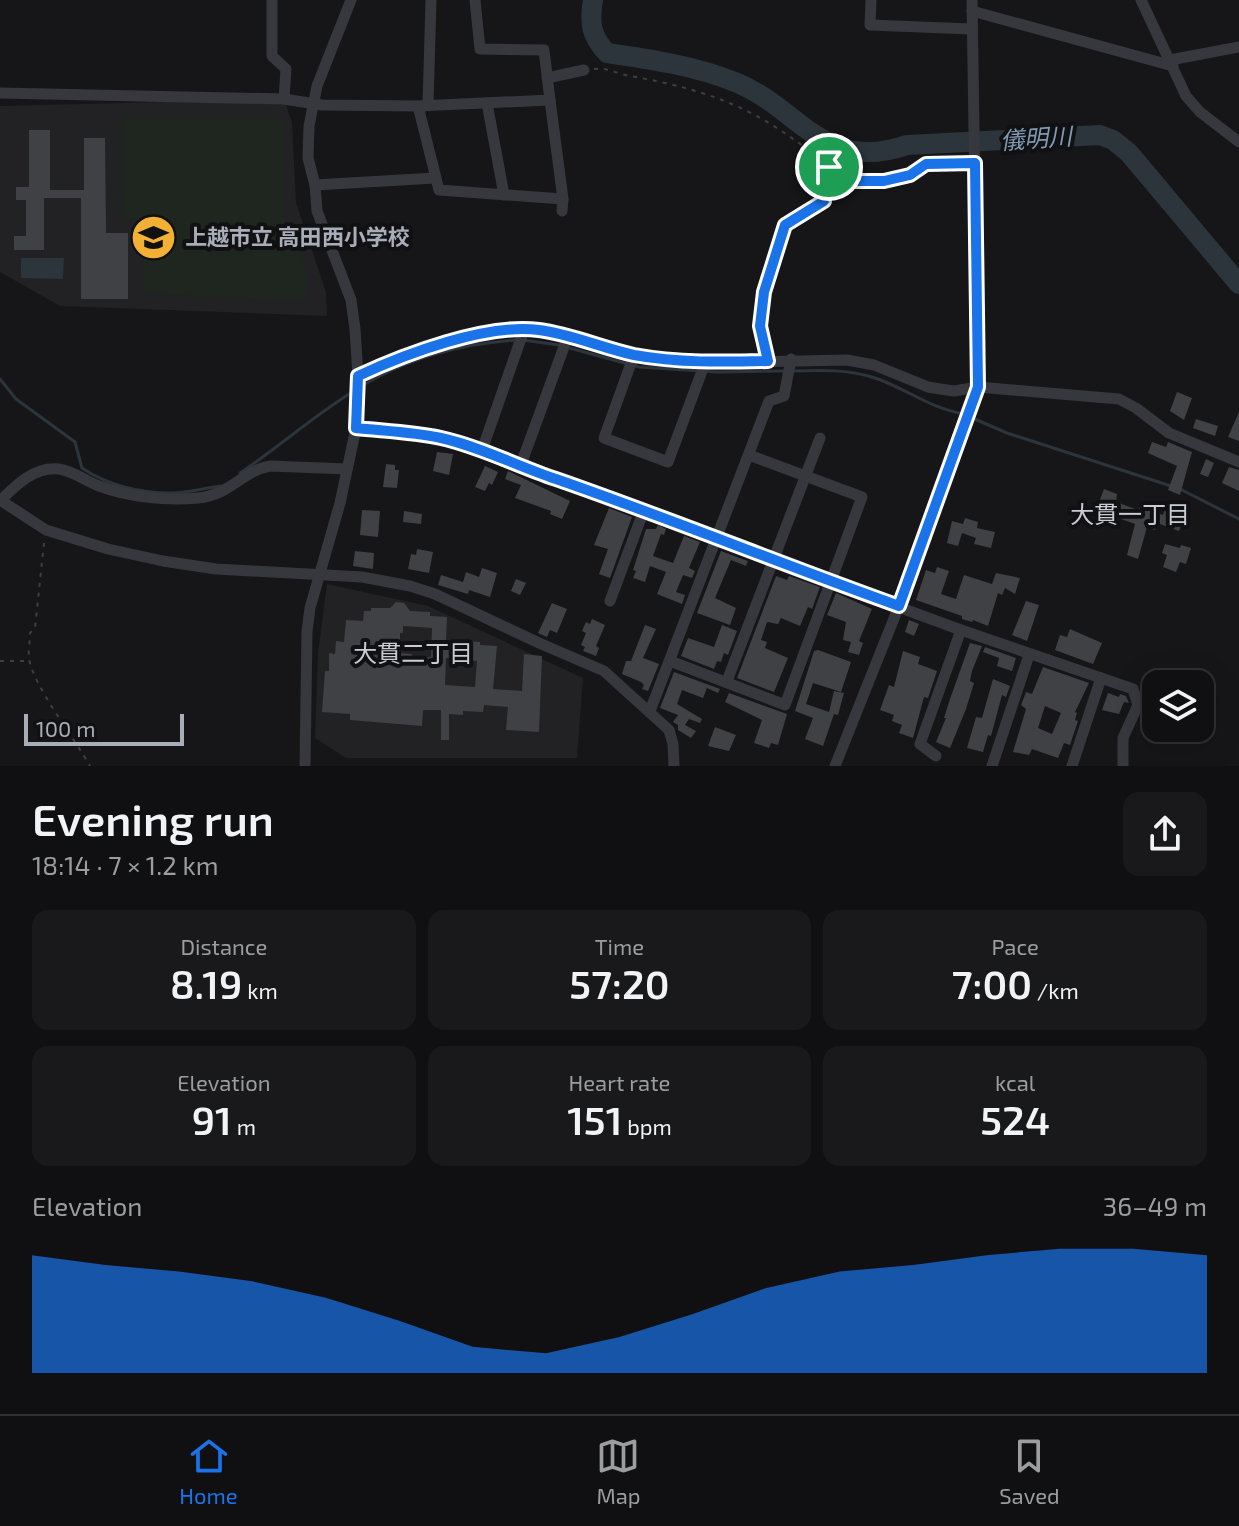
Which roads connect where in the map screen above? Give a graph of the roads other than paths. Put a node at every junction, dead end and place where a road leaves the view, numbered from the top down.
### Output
1 (272, 0) edge
2 (351, 0) edge
3 (431, 0) edge
4 (475, 0) edge
5 (871, 0) edge
6 (1141, 0) edge
7 (972, 5) edge
8 (971, 29) junction
9 (1239, 47) edge
10 (1172, 63) junction
11 (584, 70) road end
12 (547, 78) junction
13 (0, 93) edge
14 (284, 99) junction
15 (550, 100) junction
16 (313, 102) junction
17 (487, 103) junction
18 (423, 105) junction
19 (1239, 142) edge
20 (435, 178) junction
21 (315, 185) junction
22 (504, 195) junction
23 (524, 330) junction
24 (568, 336) junction
25 (634, 355) junction
26 (791, 359) junction
27 (705, 363) junction
28 (358, 376) junction
29 (978, 387) junction
30 (356, 428) junction
31 (820, 438) dead end
32 (482, 450) junction
33 (749, 455) junction
34 (1239, 462) edge
35 (520, 467) junction
36 (347, 469) junction
37 (807, 475) junction
38 (0, 500) edge
39 (644, 510) junction
40 (716, 540) junction
41 (773, 560) junction
42 (320, 574) junction
43 (830, 581) junction
44 (610, 601) dead end
45 (899, 606) junction
46 (961, 630) junction
47 (1029, 655) junction
48 (670, 661) junction
49 (1101, 678) junction
50 (727, 681) junction
51 (650, 711) junction
52 (936, 756) dead end
53 (305, 766) edge
54 (674, 766) edge
55 (835, 766) edge
56 (992, 766) edge
57 (1072, 766) edge
58 (1123, 766) edge

1 - 14 street
2 - 16 street
3 - 18 street
4 - 12 street
5 - 8 street
6 - 10 street
7 - 8 street
7 - 10 street
8 - 29 street
9 - 10 street
10 - 19 street
11 - 12 street
12 - 15 street
13 - 14 street
14 - 16 street
15 - 17 street
15 - 22 street
16 - 18 street
16 - 21 street
17 - 18 street
17 - 22 street
18 - 20 street
20 - 21 street
20 - 22 street
21 - 28 street
23 - 24 street
23 - 28 street
23 - 32 street
24 - 25 street
24 - 35 street
25 - 27 street
25 - 27 street
26 - 27 street
26 - 29 street
26 - 33 street
28 - 30 street
29 - 34 street
29 - 45 street
30 - 32 street
30 - 36 street
31 - 37 street
32 - 35 street
33 - 37 street
33 - 40 street
35 - 39 street
36 - 38 street
36 - 42 street
37 - 41 street
37 - 43 street
38 - 42 street
39 - 40 street
39 - 44 street
40 - 41 street
40 - 48 street
41 - 43 street
41 - 50 street
42 - 51 street
42 - 53 street
43 - 45 street
43 - 50 street
45 - 46 street
45 - 55 street
46 - 47 street
46 - 52 street
47 - 49 street
47 - 56 street
48 - 50 street
48 - 51 street
49 - 57 street
49 - 58 street
51 - 54 street

